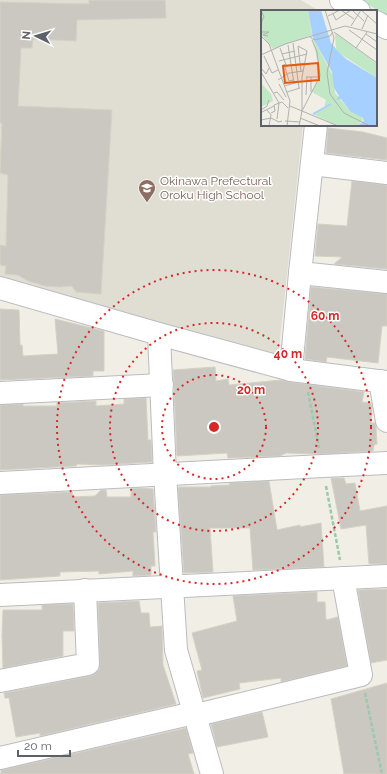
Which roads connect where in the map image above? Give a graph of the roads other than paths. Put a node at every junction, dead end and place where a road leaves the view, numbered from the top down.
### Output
1 (332, 0) edge
2 (341, 0) edge
3 (331, 10) edge
4 (357, 10) edge
5 (377, 23) edge
6 (387, 28) edge
7 (316, 126) edge
8 (312, 164) junction
9 (387, 173) edge
10 (300, 273) junction
11 (387, 282) edge
12 (0, 288) edge
13 (159, 334) junction
14 (291, 370) junction
15 (384, 381) edge
16 (162, 385) junction
17 (0, 393) edge
18 (387, 421) edge
19 (387, 463) edge
20 (165, 474) junction
21 (0, 483) edge
22 (387, 576) edge
23 (343, 578) junction
24 (172, 586) junction
25 (85, 590) junction
26 (0, 595) edge
27 (0, 681) edge
28 (195, 714) junction
29 (0, 758) edge
30 (212, 774) edge

1 - 3 street
2 - 4 street
5 - 6 street
7 - 8 street
8 - 9 street
8 - 10 street
10 - 11 street
10 - 14 street
12 - 13 street
13 - 14 street
13 - 16 street
14 - 15 street
15 - 18 street
16 - 17 street
16 - 20 street
19 - 20 street
20 - 21 street
20 - 24 street
22 - 23 street
23 - 24 street
23 - 28 street
24 - 25 street
24 - 28 street
25 - 26 street
25 - 27 street
28 - 29 street
28 - 30 street

